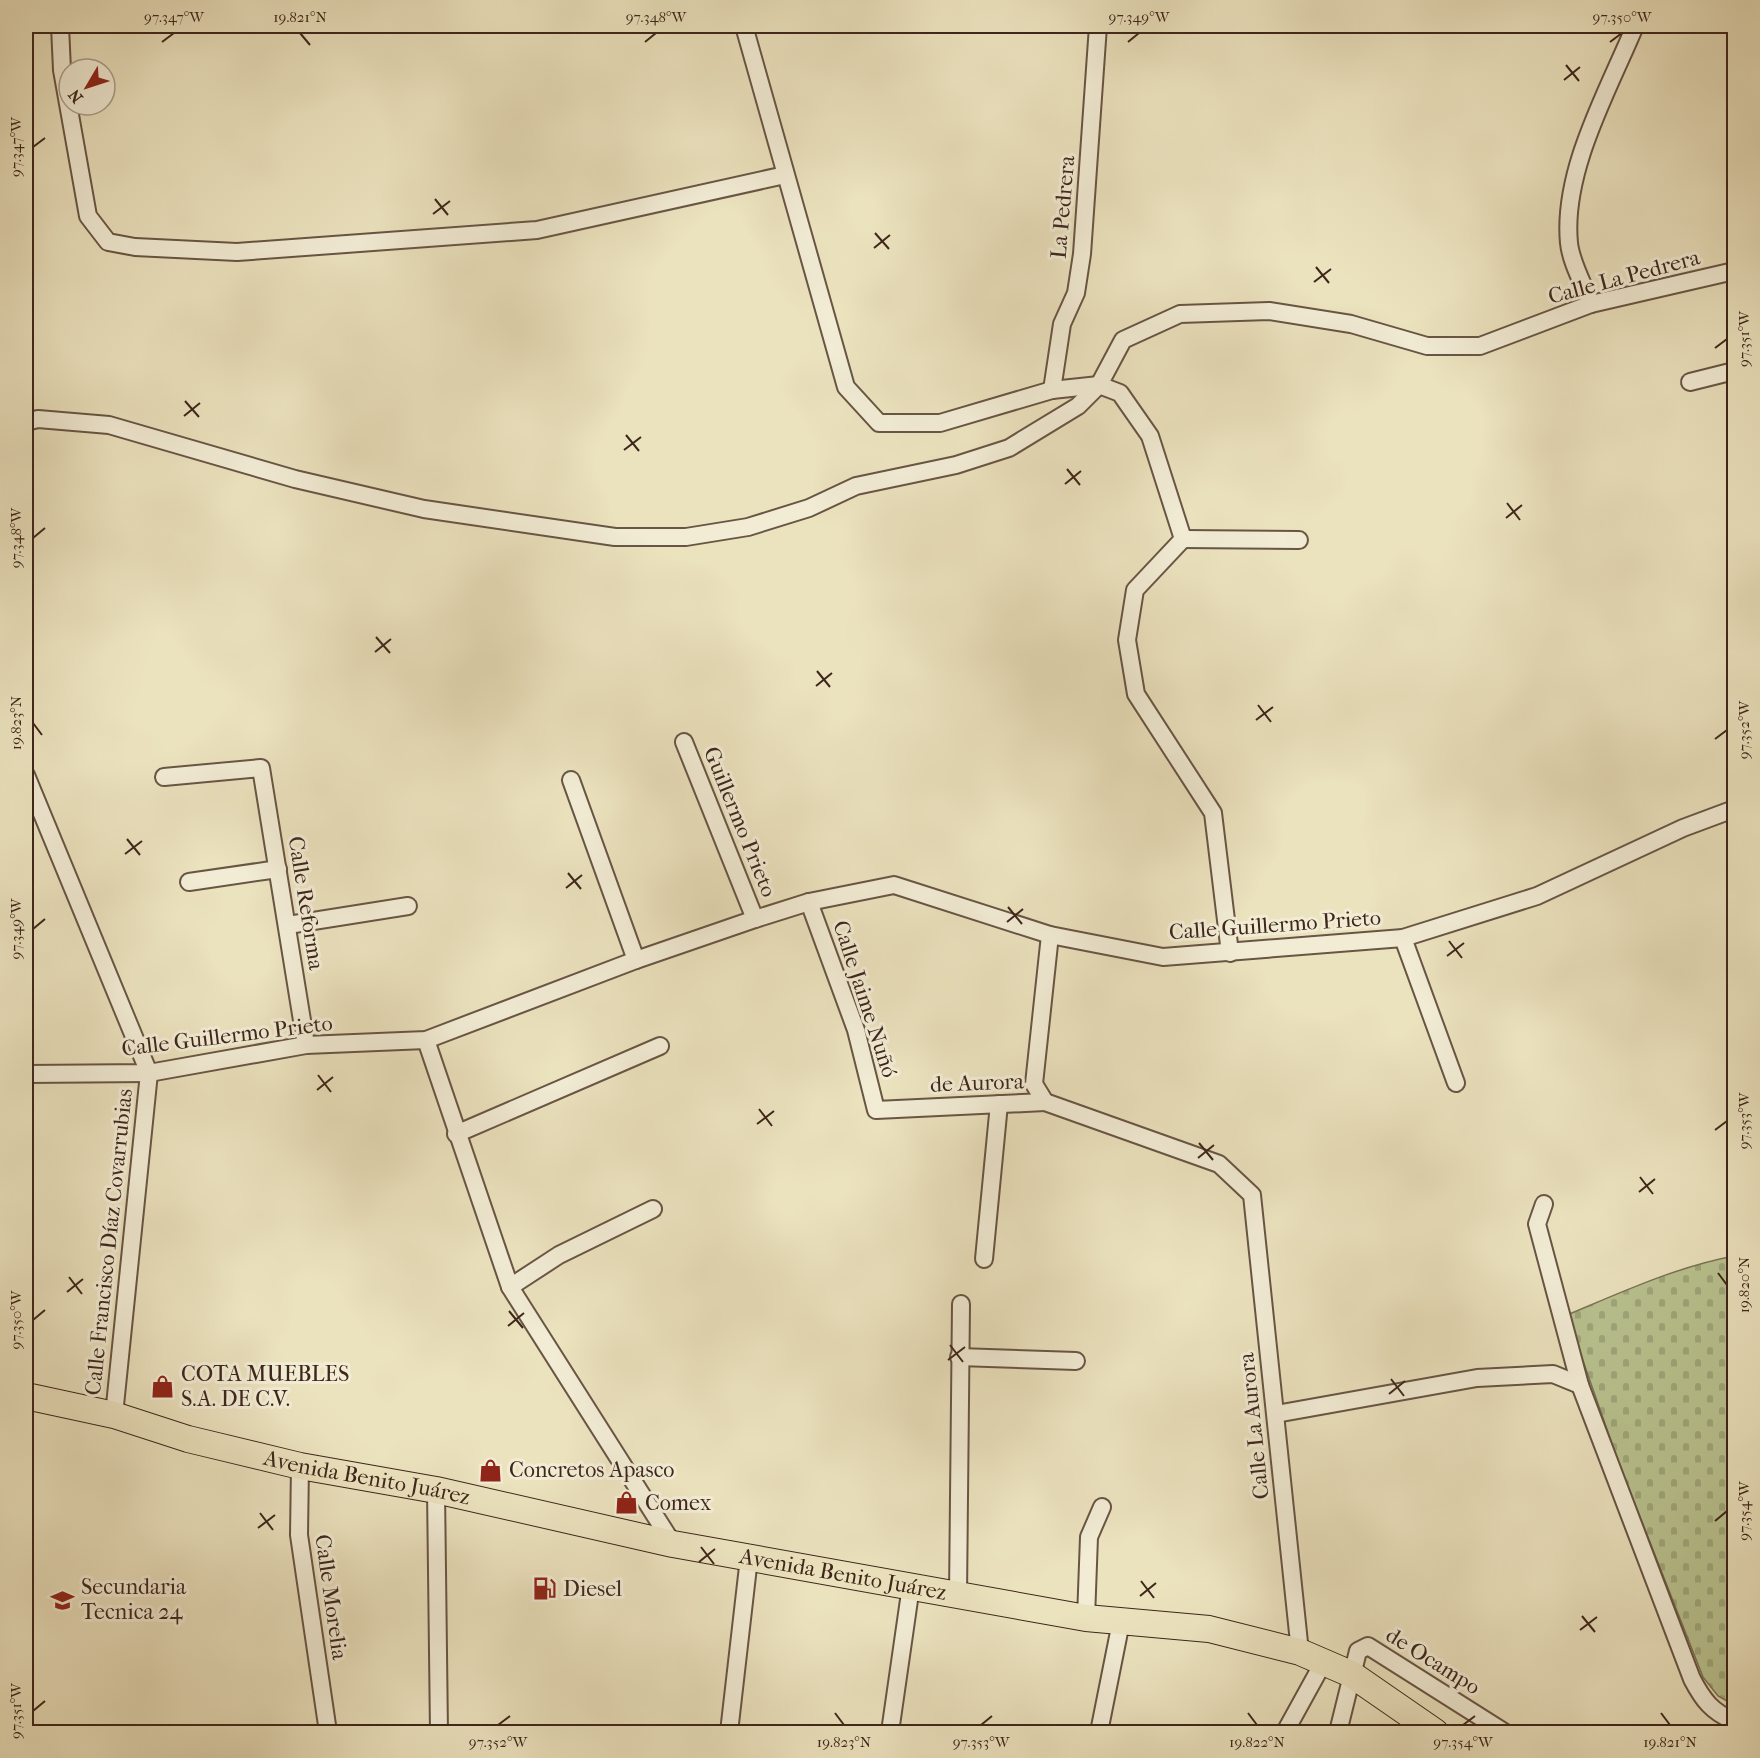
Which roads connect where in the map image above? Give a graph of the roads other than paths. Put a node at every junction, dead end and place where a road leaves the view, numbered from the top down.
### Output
1 (60, 26) edge
2 (744, 26) edge
3 (1098, 26) edge
4 (1635, 26) edge
5 (785, 175) junction
6 (1734, 271) edge
7 (1591, 304) junction
8 (1734, 371) edge
9 (1690, 382) dead end
10 (1099, 385) junction
11 (1052, 390) junction
12 (26, 422) edge
13 (1183, 539) junction
14 (1299, 540) dead end
15 (684, 742) dead end
16 (26, 775) edge
17 (164, 777) dead end
18 (571, 780) dead end
19 (1734, 809) edge
20 (278, 869) junction
21 (189, 882) dead end
22 (809, 902) junction
23 (408, 906) dead end
24 (755, 919) junction
25 (288, 925) junction
26 (1050, 935) junction
27 (1403, 938) junction
28 (1230, 953) junction
29 (636, 960) junction
30 (426, 1040) junction
31 (306, 1045) junction
32 (660, 1046) dead end
33 (149, 1073) junction
34 (26, 1074) edge
35 (1456, 1083) dead end
36 (1045, 1102) junction
37 (999, 1104) junction
38 (876, 1110) joint
39 (456, 1134) junction
40 (1544, 1204) dead end
41 (653, 1209) dead end
42 (984, 1259) dead end
43 (510, 1287) junction
44 (961, 1304) dead end
45 (959, 1357) junction
46 (1076, 1361) dead end
47 (1580, 1385) junction
48 (26, 1396) edge
49 (1276, 1414) junction
50 (114, 1415) junction
51 (300, 1466) junction
52 (436, 1490) junction
53 (1102, 1507) dead end
54 (673, 1544) junction
55 (749, 1558) junction
56 (911, 1586) junction
57 (958, 1595) junction
58 (1086, 1618) junction
59 (1121, 1622) junction
60 (1300, 1652) junction
61 (1323, 1663) junction
62 (1351, 1674) junction
63 (1734, 1721) edge
64 (328, 1732) edge
65 (439, 1732) edge
66 (729, 1732) edge
67 (890, 1732) edge
68 (1099, 1732) edge
69 (1285, 1732) edge
70 (1338, 1732) edge
71 (1435, 1732) edge
72 (1504, 1732) edge

1 - 5 street
2 - 5 street
3 - 11 street, La Pedrera
4 - 7 street
5 - 11 street
6 - 7 street, Calle La Pedrera
7 - 10 street, Calle La Pedrera
8 - 9 street
10 - 11 street
10 - 12 street, Calle La Pedrera
10 - 13 street
13 - 14 street
13 - 28 street
15 - 24 street, Guillermo Prieto
16 - 33 street
17 - 20 street, Calle Reforma
18 - 29 street
19 - 27 street, Calle Guillermo Prieto
20 - 21 street
20 - 25 street, Calle Reforma
22 - 24 street, Calle Guillermo Prieto
22 - 26 street, Calle Guillermo Prieto
22 - 38 street, Calle Jaime Nuñó
23 - 25 street
24 - 29 street, Calle Guillermo Prieto
25 - 31 street, Calle Reforma
26 - 28 street, Calle Guillermo Prieto
26 - 36 street
27 - 28 street, Calle Guillermo Prieto
27 - 35 street
29 - 30 street, Calle Guillermo Prieto
30 - 31 street, Calle Guillermo Prieto
30 - 39 street
31 - 33 street, Calle Guillermo Prieto
32 - 39 street
33 - 34 street, Calle Guillermo Prieto
33 - 50 street, Calle Francisco Díaz Covarrubias
36 - 37 street, de Aurora
36 - 49 street, Calle La Aurora
37 - 38 street, de Aurora
37 - 42 street
39 - 43 street
40 - 47 street
41 - 43 street
43 - 54 street
44 - 45 street
45 - 46 street
45 - 57 street
47 - 49 street
47 - 63 street
48 - 50 main road, Avenida Benito Juárez
49 - 60 street, Calle La Aurora
50 - 51 main road, Avenida Benito Juárez
51 - 52 main road, Avenida Benito Juárez
51 - 64 street, Calle Morelia
52 - 54 main road, Avenida Benito Juárez
52 - 65 street
53 - 58 street
54 - 55 main road, Avenida Benito Juárez
55 - 56 main road, Avenida Benito Juárez
55 - 66 street
56 - 57 main road, Avenida Benito Juárez
56 - 67 street
57 - 58 main road, Avenida Benito Juárez
58 - 59 main road, Avenida Benito Juárez
59 - 60 main road, Avenida Benito Juárez
59 - 68 street
60 - 61 main road, Avenida Benito Juárez
61 - 62 main road, Avenida Benito Juárez
61 - 69 street
62 - 70 street
62 - 71 main road, Avenida Benito Juárez
62 - 72 street, de Ocampo

